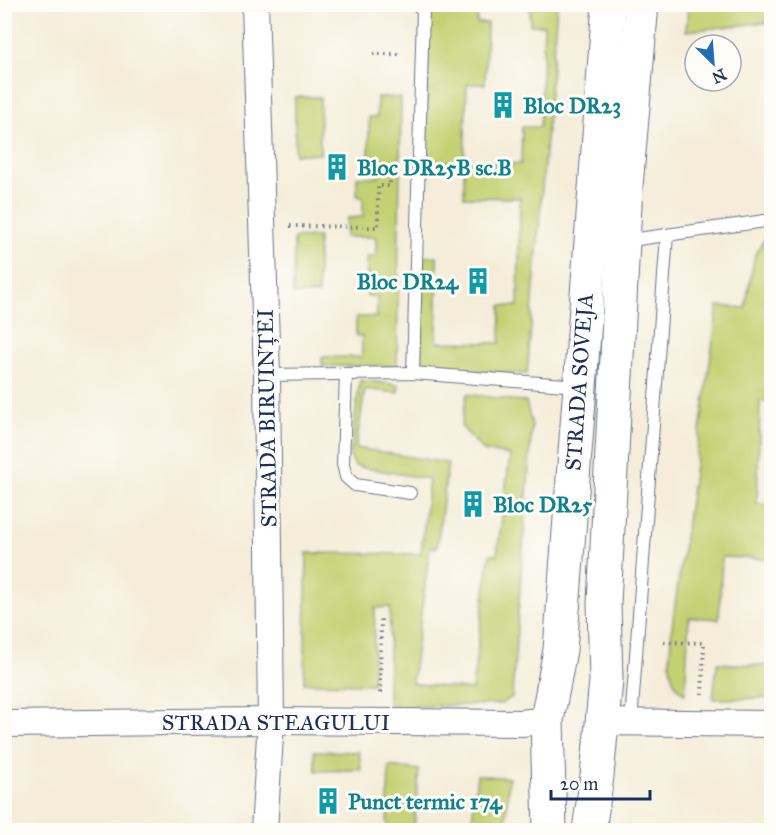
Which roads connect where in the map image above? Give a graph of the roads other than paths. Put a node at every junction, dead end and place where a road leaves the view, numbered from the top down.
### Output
1 (255, 4) edge
2 (416, 4) edge
3 (609, 4) edge
4 (642, 4) edge
5 (771, 220) edge
6 (667, 235) junction
7 (623, 241) junction
8 (413, 373) junction
9 (346, 374) junction
10 (267, 375) junction
11 (579, 386) junction
12 (410, 493) dead end
13 (547, 720) junction
14 (271, 721) junction
15 (616, 722) junction
16 (4, 724) edge
17 (771, 724) edge
18 (264, 831) edge
19 (550, 831) edge
20 (590, 831) edge

1 - 10 street, STRADA BIRUINȚEI
2 - 8 lane
3 - 11 main road, STRADA SOVEJA
4 - 7 main road, STRADA SOVEJA
5 - 6 lane
6 - 7 lane
6 - 15 lane
7 - 15 main road, STRADA SOVEJA
8 - 9 lane
8 - 11 lane
9 - 10 lane
9 - 12 lane
10 - 14 street, STRADA BIRUINȚEI
11 - 13 main road, STRADA SOVEJA
13 - 14 street, STRADA STEAGULUI
13 - 19 main road, STRADA SOVEJA
14 - 16 street, STRADA STEAGULUI
14 - 18 street, STRADA BIRUINȚEI
15 - 17 street
15 - 20 main road, STRADA SOVEJA

